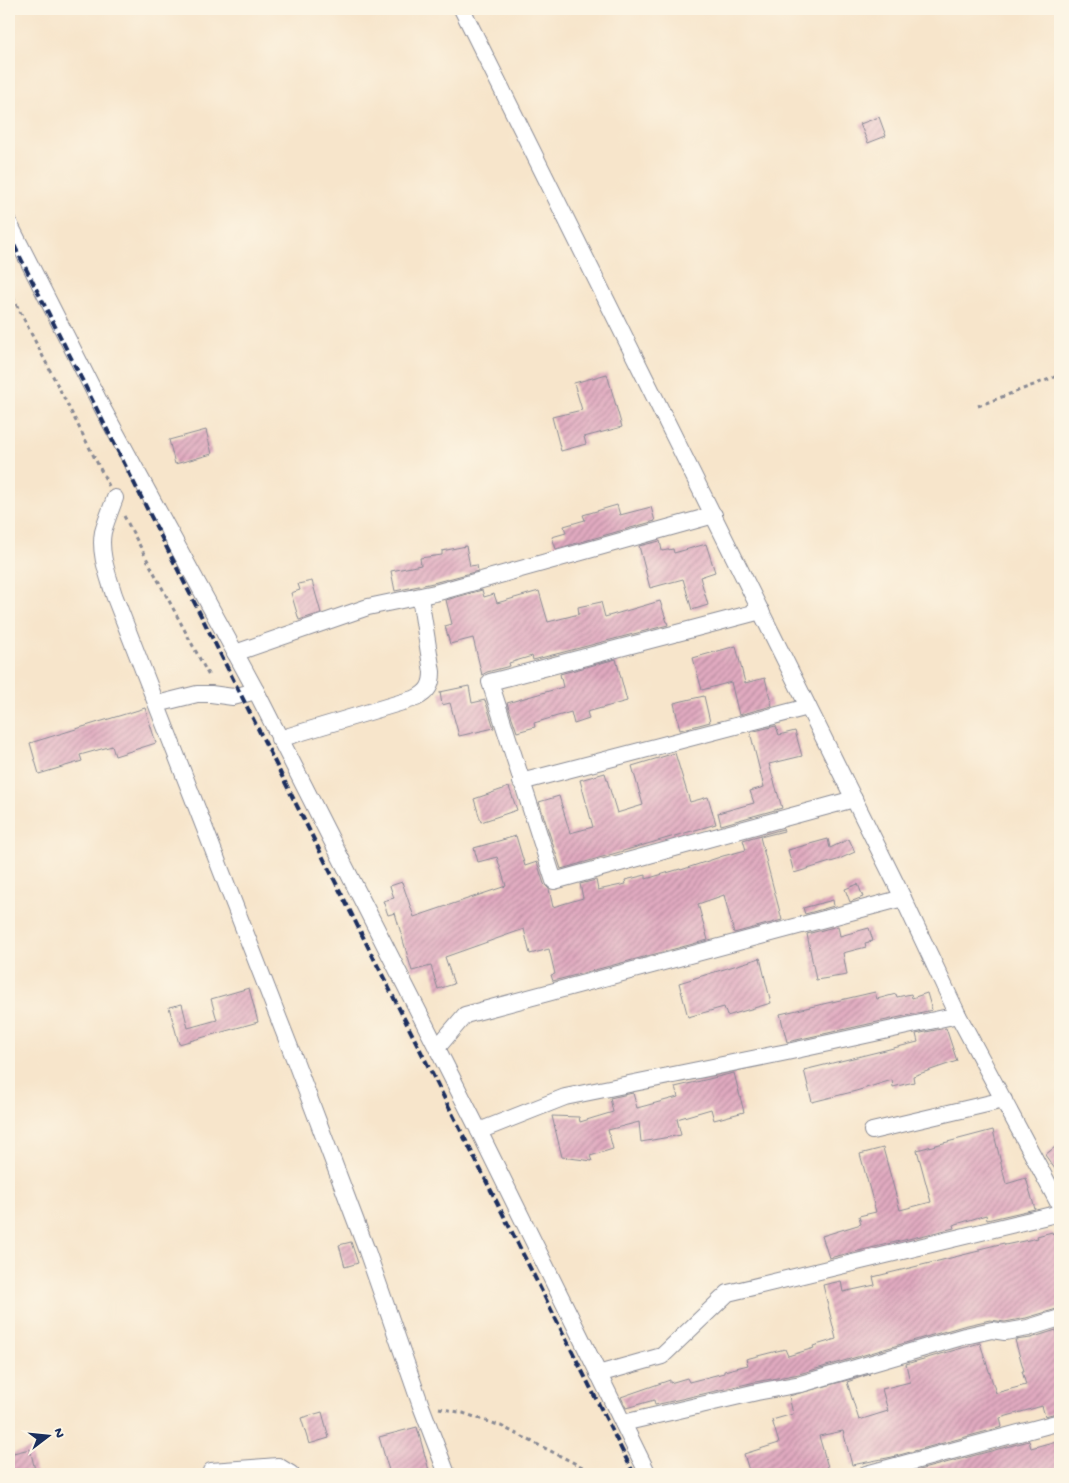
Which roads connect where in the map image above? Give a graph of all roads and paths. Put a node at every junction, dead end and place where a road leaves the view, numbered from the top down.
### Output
1 (462, 9) edge
2 (9, 223) edge
3 (1060, 375) edge
4 (978, 406) dead end
5 (115, 498) dead end
6 (714, 516) junction
7 (420, 597) junction
8 (761, 612) junction
9 (235, 653) junction
10 (256, 692) junction
11 (157, 704) junction
12 (808, 706) junction
13 (279, 739) junction
14 (521, 782) junction
15 (854, 799) junction
16 (903, 898) junction
17 (958, 1015) junction
18 (437, 1048) junction
19 (1004, 1100) junction
20 (478, 1131) junction
21 (872, 1131) dead end
22 (1060, 1206) edge
23 (1060, 1213) edge
24 (1060, 1318) edge
25 (598, 1374) junction
26 (421, 1406) junction
27 (1060, 1422) edge
28 (623, 1423) junction
29 (211, 1472) dead end
30 (291, 1474) edge
31 (447, 1474) edge
32 (596, 1474) edge
33 (648, 1474) edge
34 (866, 1474) edge

1 - 6 street
2 - 9 street
3 - 4 path
5 - 11 street
6 - 7 street
6 - 8 street
7 - 9 street
7 - 13 street
8 - 12 street
8 - 14 street
9 - 10 street
10 - 11 street
10 - 13 street
11 - 26 street
12 - 14 street
12 - 15 street
13 - 18 street
14 - 15 street
15 - 16 street
16 - 17 street
16 - 18 street
17 - 19 street
17 - 20 street
18 - 20 street
19 - 21 street
19 - 22 street
20 - 25 street
23 - 25 street
24 - 28 street
25 - 28 street
26 - 31 street
26 - 32 path
27 - 34 street
28 - 33 street
29 - 30 street

